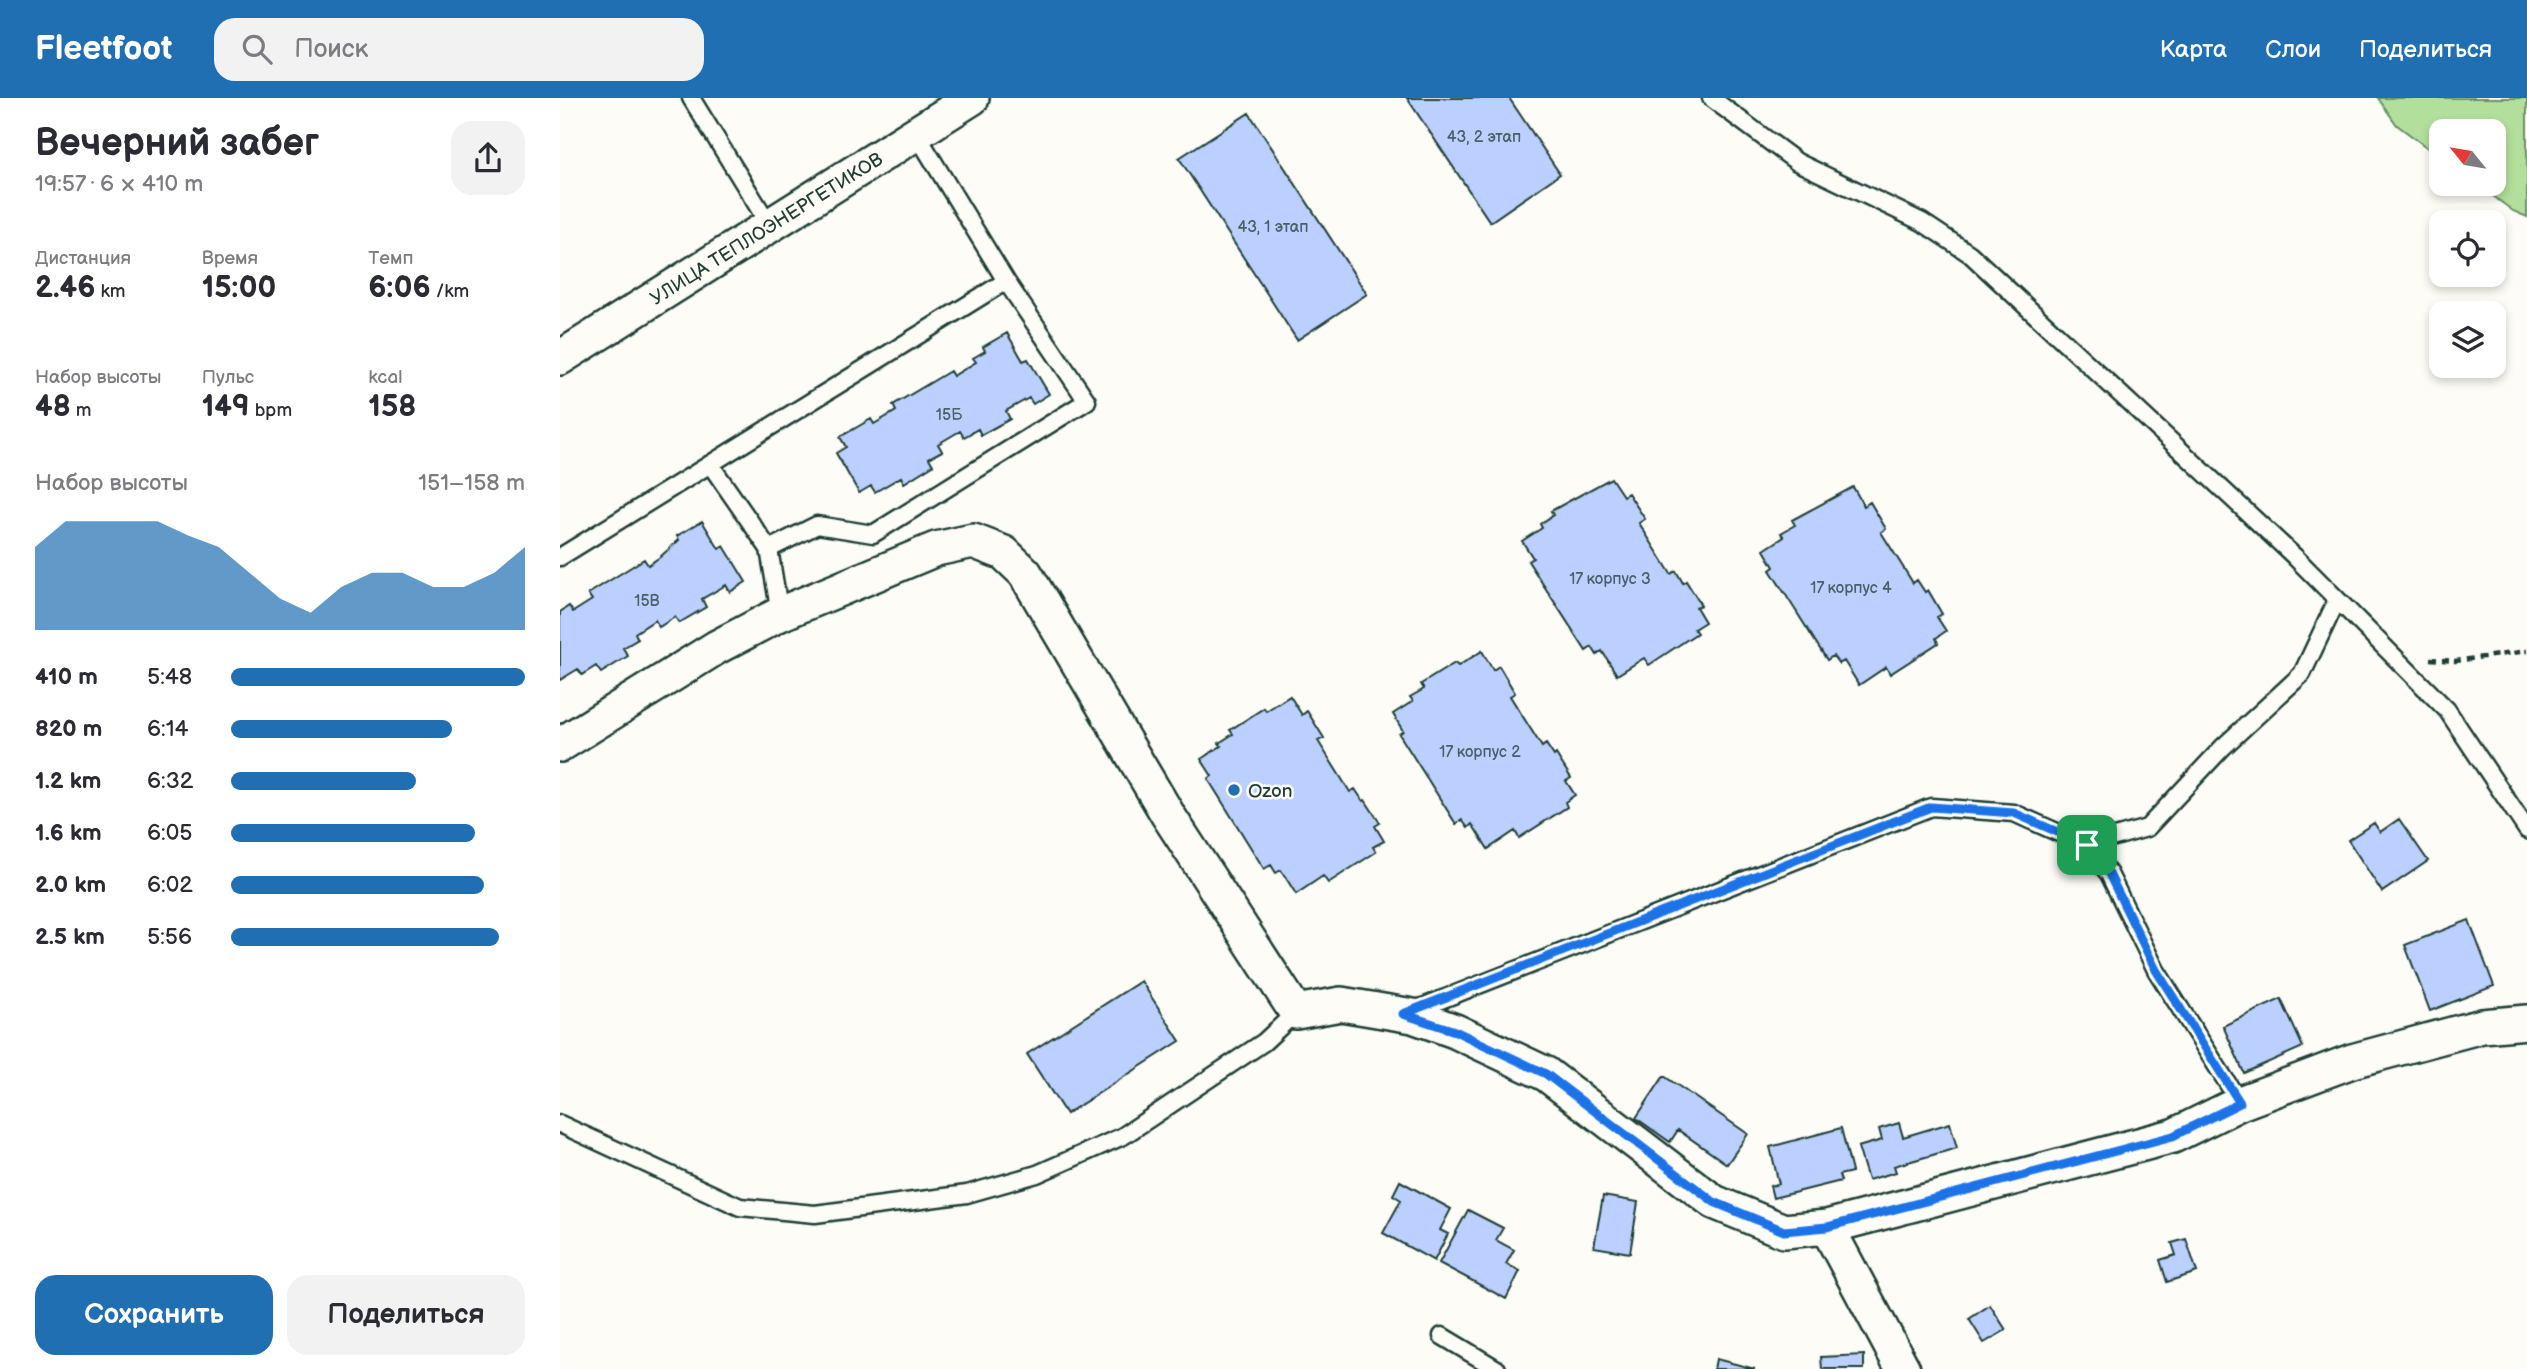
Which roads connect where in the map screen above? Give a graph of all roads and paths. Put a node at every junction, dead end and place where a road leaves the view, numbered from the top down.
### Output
1 (691, 98) edge
2 (972, 98) edge
3 (1711, 98) edge
4 (916, 133) junction
5 (770, 226) junction
6 (1006, 281) junction
7 (560, 358) edge
8 (710, 464) junction
9 (769, 549) junction
10 (560, 557) edge
11 (2337, 600) junction
12 (780, 614) junction
13 (2527, 652) edge
14 (2391, 656) junction
15 (560, 745) edge
16 (2527, 830) edge
17 (2087, 845) junction
18 (1296, 1012) junction
19 (1403, 1014) junction
20 (2527, 1023) edge
21 (2240, 1103) junction
22 (560, 1124) edge
23 (1827, 1227) junction
24 (1442, 1336) dead end
25 (1497, 1369) edge
26 (1903, 1369) edge

1 - 5 lane
2 - 4 street, УЛИЦА ТЕПЛОЭНЕРГЕТИКОВ
3 - 11 lane
4 - 5 street, УЛИЦА ТЕПЛОЭНЕРГЕТИКОВ
4 - 6 lane
5 - 7 street, УЛИЦА ТЕПЛОЭНЕРГЕТИКОВ
6 - 8 lane
6 - 9 lane
8 - 9 lane
8 - 10 lane
9 - 12 lane
11 - 14 lane
11 - 17 lane
12 - 15 street
12 - 18 street
13 - 14 path
14 - 16 lane
17 - 19 lane
17 - 21 lane
18 - 19 street
18 - 22 lane
19 - 23 street
20 - 21 street
21 - 23 street
23 - 26 street
24 - 25 lane

